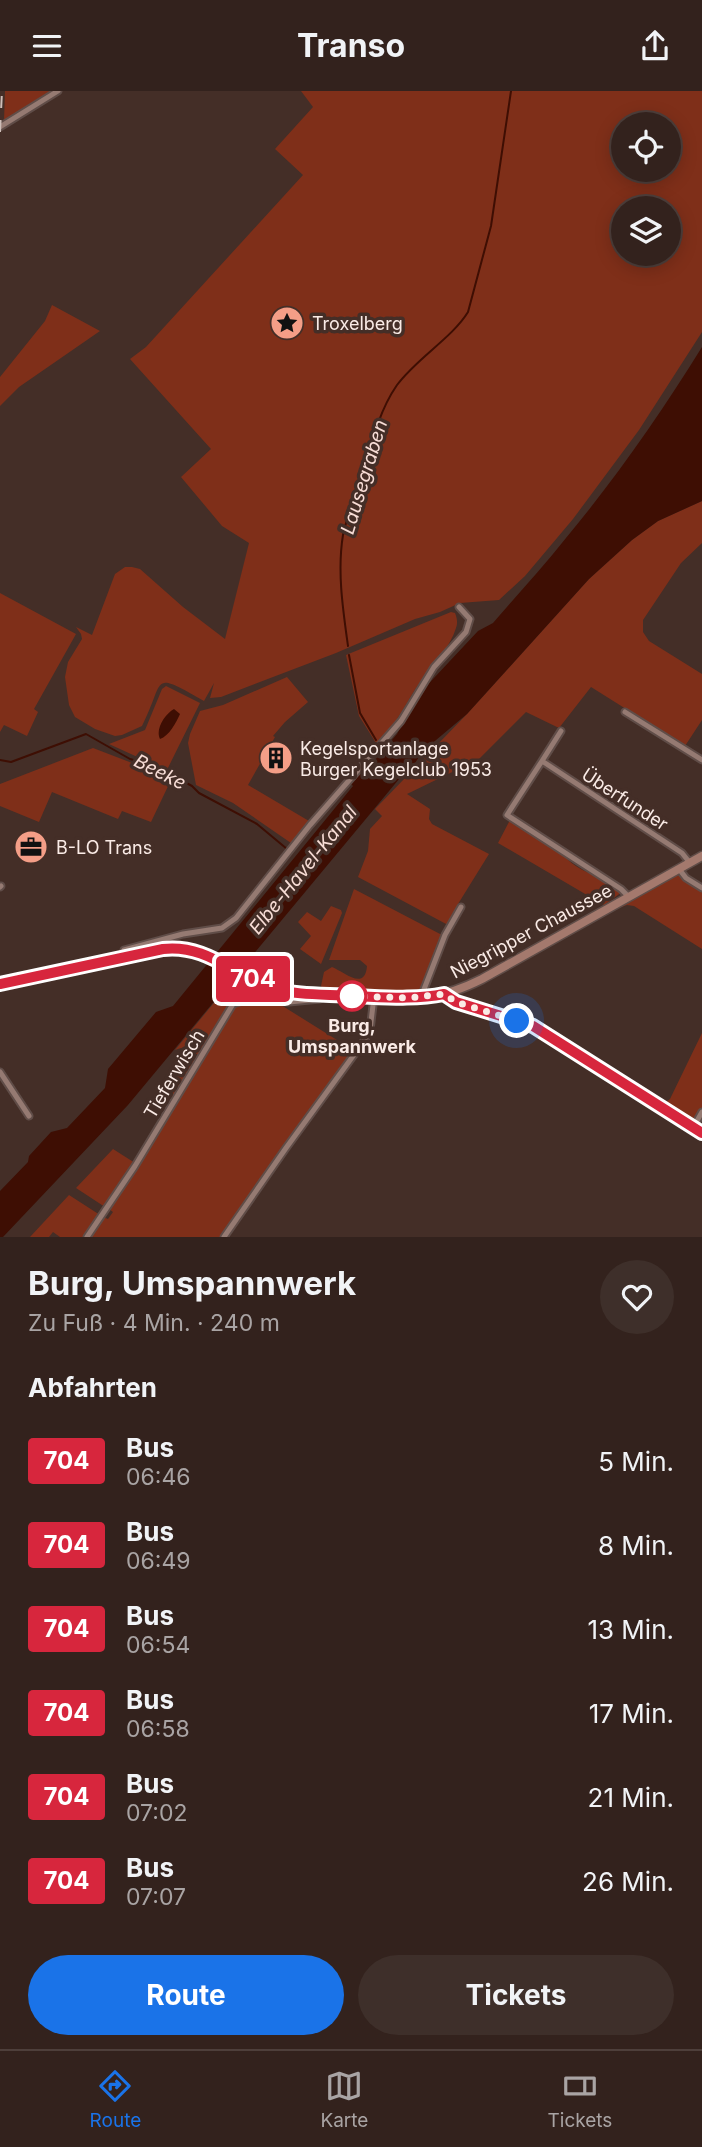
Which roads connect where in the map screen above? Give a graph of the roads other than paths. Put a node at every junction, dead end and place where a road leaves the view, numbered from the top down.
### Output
1 (58, 91) edge
2 (0, 127) edge
3 (459, 607) dead end
4 (625, 712) dead end
5 (561, 731) dead end
6 (702, 760) edge
7 (542, 761) junction
8 (702, 856) edge
9 (690, 863) junction
10 (679, 869) junction
11 (702, 888) edge
12 (629, 897) junction
13 (461, 907) dead end
14 (122, 957) junction
15 (0, 984) edge
16 (444, 994) junction
17 (324, 995) junction
18 (373, 997) junction
19 (421, 997) junction
20 (0, 1072) edge
21 (702, 1112) edge
22 (29, 1116) dead end
23 (693, 1128) junction
24 (702, 1133) edge
25 (87, 1237) edge
26 (224, 1237) edge

1 - 2 street
3 - 14 street
4 - 6 street
5 - 7 street
7 - 9 street, Überfunder
7 - 12 street
8 - 9 main road, Niegripper Chaussee
9 - 10 main road, Niegripper Chaussee
10 - 11 street
10 - 12 main road, Niegripper Chaussee
12 - 16 main road, Niegripper Chaussee
13 - 19 street
14 - 15 main road, Niegripper Chaussee
14 - 17 main road, Niegripper Chaussee
16 - 19 main road, Niegripper Chaussee
16 - 23 street
17 - 18 main road, Niegripper Chaussee
17 - 25 street, Tieferwisch
18 - 19 main road, Niegripper Chaussee
18 - 26 street
20 - 22 street
21 - 23 street
23 - 24 street

